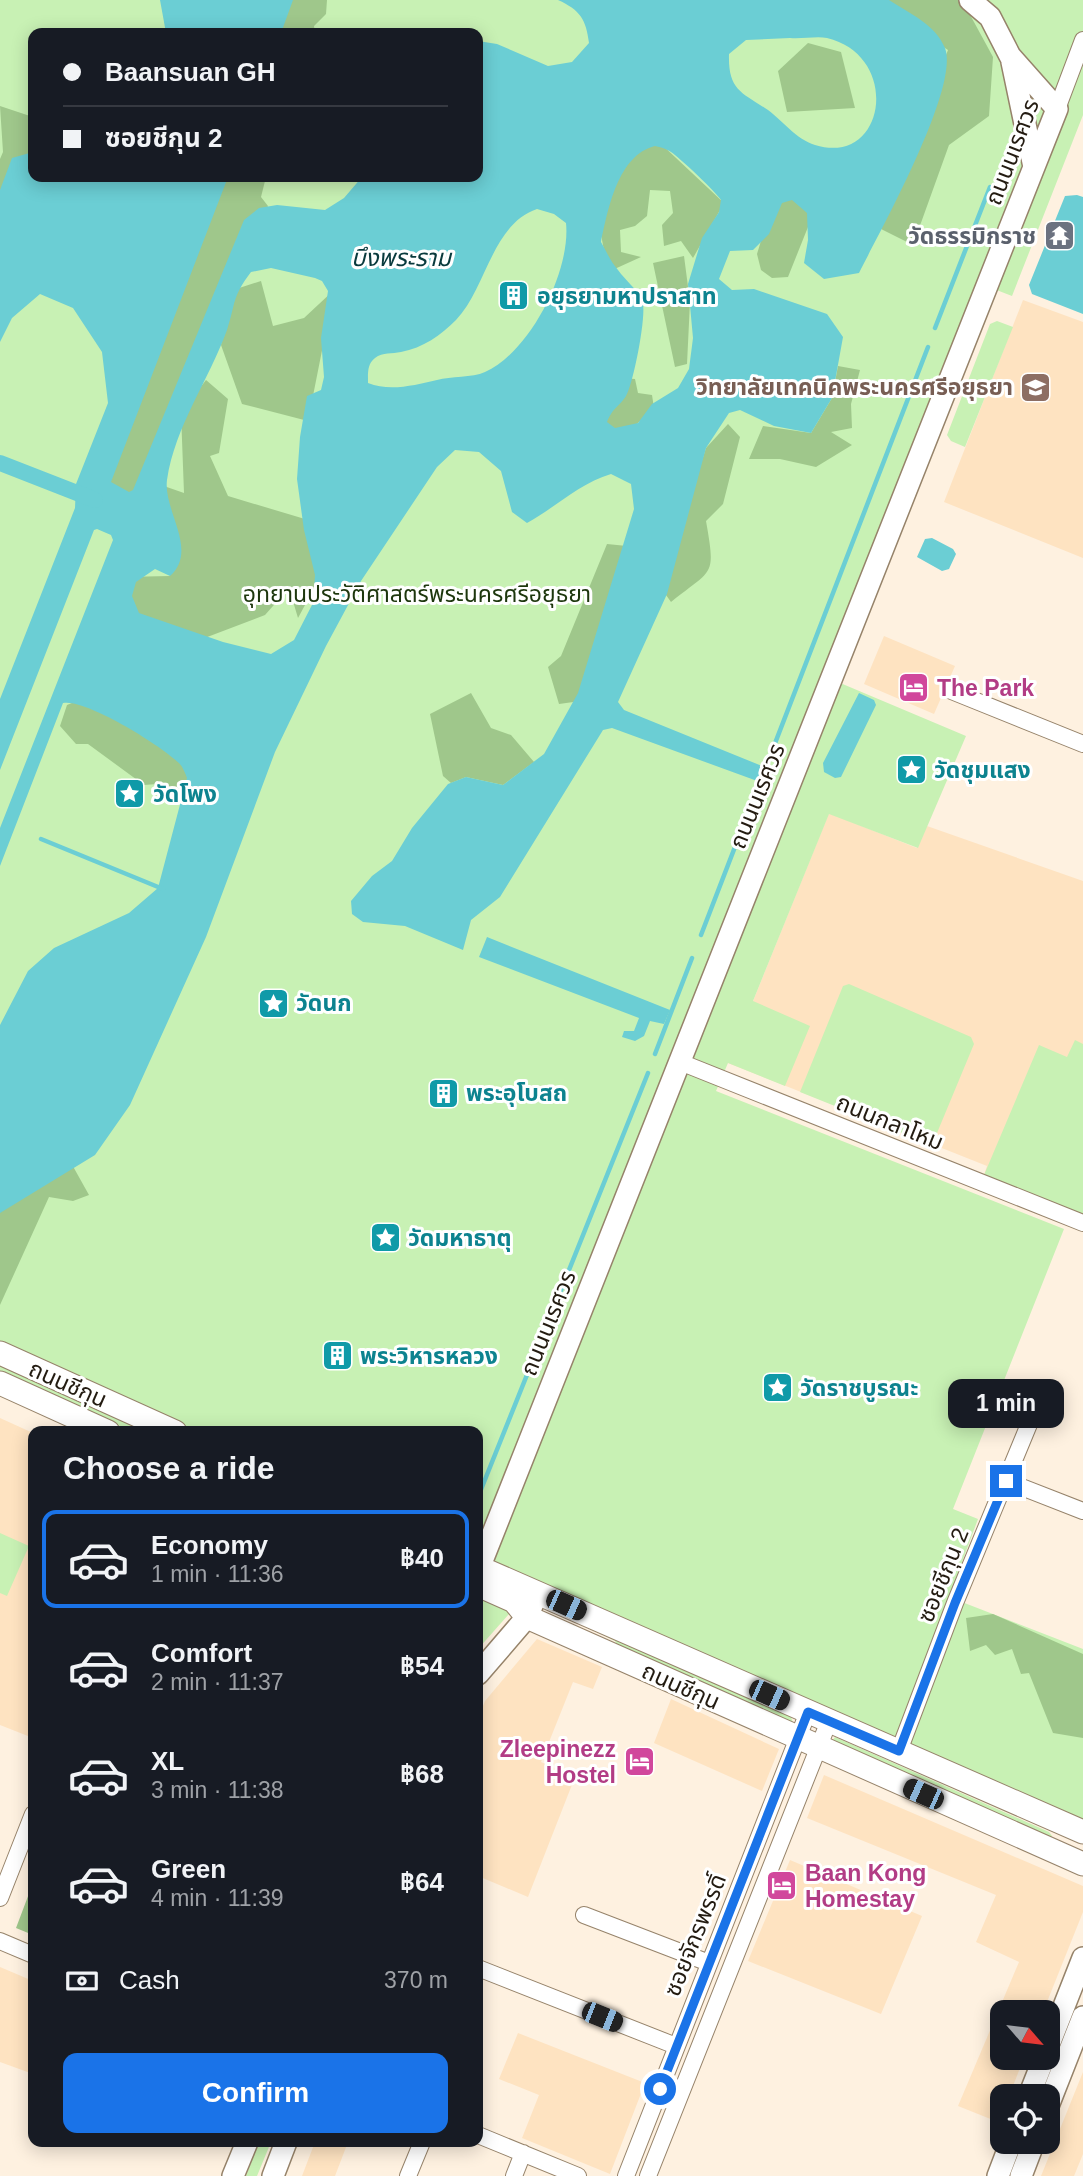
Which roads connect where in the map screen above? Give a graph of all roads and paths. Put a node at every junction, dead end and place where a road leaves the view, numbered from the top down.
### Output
1 (970, 0) edge
2 (1083, 40) edge
3 (1010, 56) junction
4 (1057, 109) junction
5 (1034, 169) junction
6 (950, 690) dead end
7 (1083, 744) edge
8 (680, 1062) junction
9 (1083, 1223) edge
10 (0, 1353) edge
11 (0, 1383) edge
12 (1032, 1417) dead end
13 (95, 1426) edge
14 (162, 1426) edge
15 (1006, 1481) junction
16 (1083, 1511) edge
17 (483, 1560) edge
18 (483, 1575) edge
19 (483, 1577) edge
20 (538, 1593) junction
21 (527, 1617) junction
22 (483, 1668) edge
23 (808, 1712) junction
24 (830, 1721) junction
25 (808, 1743) junction
26 (899, 1751) junction
27 (28, 1827) edge
28 (1083, 1832) edge
29 (1083, 1864) edge
30 (0, 1898) edge
31 (584, 1915) dead end
32 (726, 1920) junction
33 (747, 1928) junction
34 (0, 1941) edge
35 (28, 1953) edge
36 (1083, 1958) edge
37 (709, 1964) junction
38 (483, 1970) edge
39 (1060, 2016) edge
40 (1083, 2017) edge
41 (676, 2046) junction
42 (1057, 2084) edge
43 (483, 2137) edge
44 (245, 2147) edge
45 (284, 2147) edge
46 (420, 2147) edge
47 (523, 2153) junction
48 (1006, 2154) edge
49 (1029, 2154) edge
50 (233, 2176) edge
51 (273, 2176) edge
52 (408, 2176) edge
53 (514, 2176) edge
54 (578, 2176) edge
55 (626, 2176) edge
56 (648, 2176) edge
57 (998, 2176) edge
58 (1021, 2176) edge

1 - 3 street
2 - 4 street, ถนนนเรศวร
3 - 4 street
3 - 5 street
4 - 5 street, ถนนนเรศวร
5 - 8 street, ถนนนเรศวร
6 - 7 street
8 - 9 street, ถนนกลาโหม
8 - 17 street, ถนนนเรศวร
10 - 14 main road, ถนนชีกุน
11 - 13 main road, ถนนชีกุน
12 - 15 street, ซอยชีกุน 2
15 - 16 street
15 - 26 street, ซอยชีกุน 2
18 - 20 main road, ถนนชีกุน
19 - 21 main road, ถนนชีกุน
20 - 21 street
20 - 23 main road, ถนนชีกุน
21 - 22 street
21 - 25 main road, ถนนชีกุน
23 - 24 main road, ถนนชีกุน
23 - 25 street, ซอยจักรพรรดิ์
24 - 25 street, ซอยจักรพรรดิ์
24 - 26 main road, ถนนชีกุน
25 - 29 main road, ถนนชีกุน
25 - 32 street, ซอยจักรพรรดิ์
25 - 33 street, ซอยจักรพรรดิ์
26 - 28 main road, ถนนชีกุน
27 - 30 street
31 - 37 street
32 - 33 street
32 - 37 street, ซอยจักรพรรดิ์
33 - 56 street, ซอยจักรพรรดิ์
34 - 35 street
36 - 39 street
37 - 41 street, ซอยจักรพรรดิ์
38 - 41 street
40 - 42 street
41 - 55 street, ซอยจักรพรรดิ์
43 - 47 street
44 - 50 street
45 - 51 street
46 - 52 street
47 - 53 street
47 - 54 street
48 - 57 street
49 - 58 street

